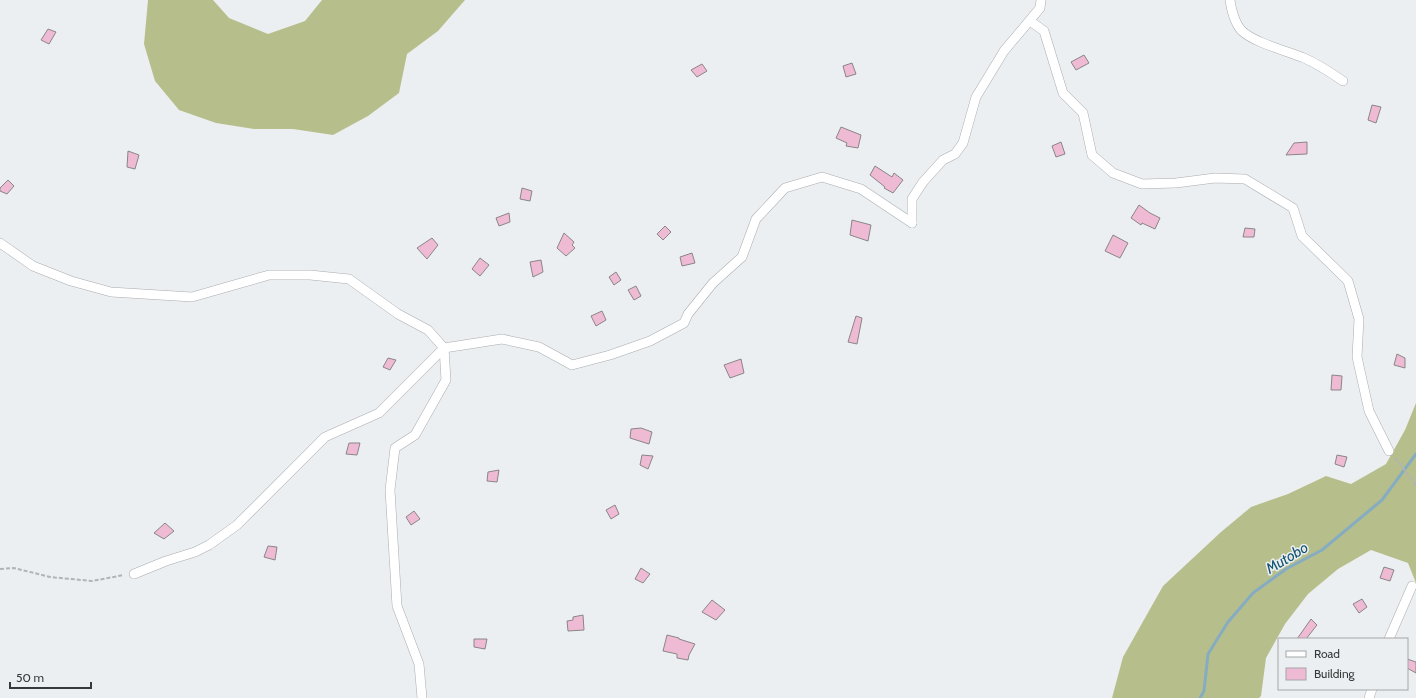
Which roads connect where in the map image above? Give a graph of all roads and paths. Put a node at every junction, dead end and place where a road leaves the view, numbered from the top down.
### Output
1 (1042, 0) edge
2 (1230, 0) edge
3 (1030, 21) junction
4 (1344, 81) dead end
5 (0, 243) edge
6 (444, 348) junction
7 (1389, 451) joint
8 (1416, 485) edge
9 (0, 568) edge
10 (134, 574) joint
11 (1412, 586) dead end
12 (1389, 638) edge
13 (422, 698) edge

1 - 3 street
2 - 4 street
3 - 6 street
3 - 7 street
5 - 6 street
6 - 10 street
6 - 13 street
7 - 8 path
9 - 10 path
11 - 12 street

